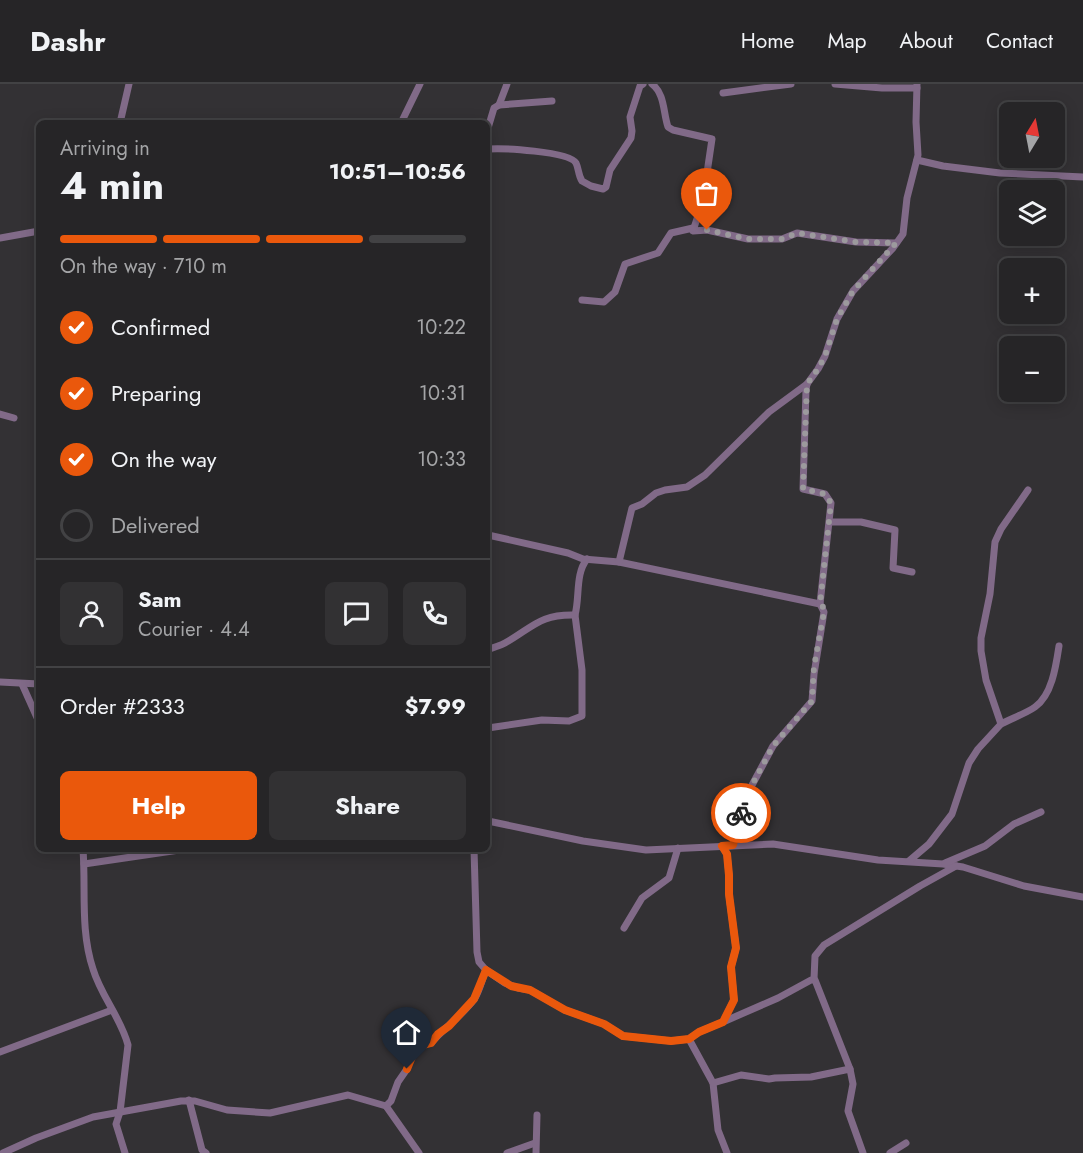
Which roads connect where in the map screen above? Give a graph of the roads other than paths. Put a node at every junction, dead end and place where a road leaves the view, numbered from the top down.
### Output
1 (129, 84) edge
2 (420, 84) edge
3 (507, 84) edge
4 (643, 84) edge
5 (652, 84) edge
6 (791, 84) edge
7 (835, 84) edge
8 (917, 86) edge
9 (723, 93) dead end
10 (552, 101) dead end
11 (499, 105) junction
12 (121, 120) edge
13 (402, 120) edge
14 (490, 121) edge
15 (490, 149) edge
16 (918, 160) junction
17 (1083, 177) edge
18 (693, 228) junction
19 (36, 232) edge
20 (0, 238) edge
21 (896, 243) junction
22 (582, 300) dead end
23 (807, 384) junction
24 (0, 414) edge
25 (14, 418) dead end
26 (1028, 490) dead end
27 (830, 522) junction
28 (490, 535) edge
29 (587, 559) junction
30 (620, 562) junction
31 (912, 572) dead end
32 (820, 604) junction
33 (575, 615) junction
34 (1059, 646) dead end
35 (490, 649) edge
36 (0, 682) edge
37 (22, 684) junction
38 (36, 684) edge
39 (36, 715) edge
40 (1001, 724) junction
41 (490, 728) edge
42 (1041, 812) dead end
43 (490, 821) edge
44 (733, 845) junction
45 (722, 846) junction
46 (678, 848) junction
47 (83, 852) edge
48 (166, 852) edge
49 (474, 852) edge
50 (909, 861) junction
51 (84, 864) junction
52 (943, 864) junction
53 (956, 866) junction
54 (1083, 897) edge
55 (624, 928) dead end
56 (486, 970) junction
57 (814, 979) junction
58 (112, 1010) junction
59 (723, 1022) junction
60 (689, 1039) junction
61 (0, 1052) edge
62 (850, 1069) junction
63 (713, 1083) junction
64 (189, 1100) junction
65 (386, 1106) junction
66 (120, 1112) junction
67 (537, 1115) dead end
68 (535, 1143) junction
69 (906, 1143) dead end
70 (3, 1153) edge
71 (125, 1153) edge
72 (206, 1153) edge
73 (419, 1153) edge
74 (507, 1153) edge
75 (536, 1153) edge
76 (727, 1153) edge
77 (862, 1153) edge
78 (890, 1153) edge

1 - 12 street
2 - 13 street
3 - 11 street
4 - 15 street
5 - 18 street
6 - 9 street
7 - 8 street
8 - 16 street
10 - 11 street
11 - 14 street
16 - 17 street
16 - 21 street
18 - 21 street
18 - 22 street
19 - 20 street
21 - 23 street
23 - 27 street
23 - 30 street
24 - 25 street
26 - 40 street
27 - 31 street
27 - 32 street
28 - 29 street
29 - 30 street
29 - 33 street
30 - 32 street
32 - 44 street
33 - 35 street
33 - 41 street
34 - 40 street
36 - 37 street
37 - 38 street
37 - 39 street
40 - 50 street
42 - 52 street
43 - 46 street
44 - 45 street
44 - 50 street
45 - 46 street
45 - 59 street
46 - 55 street
47 - 51 street
48 - 51 street
49 - 56 street
50 - 52 street
51 - 58 street
52 - 53 street
53 - 54 street
53 - 57 street
56 - 60 street
56 - 65 street
57 - 59 street
57 - 62 street
58 - 61 street
58 - 66 street
59 - 60 street
60 - 63 street
62 - 63 street
62 - 77 street
63 - 76 street
64 - 65 street
64 - 66 street
64 - 72 street
65 - 73 street
66 - 70 street
66 - 71 street
67 - 68 street
68 - 74 street
68 - 75 street
69 - 78 street

